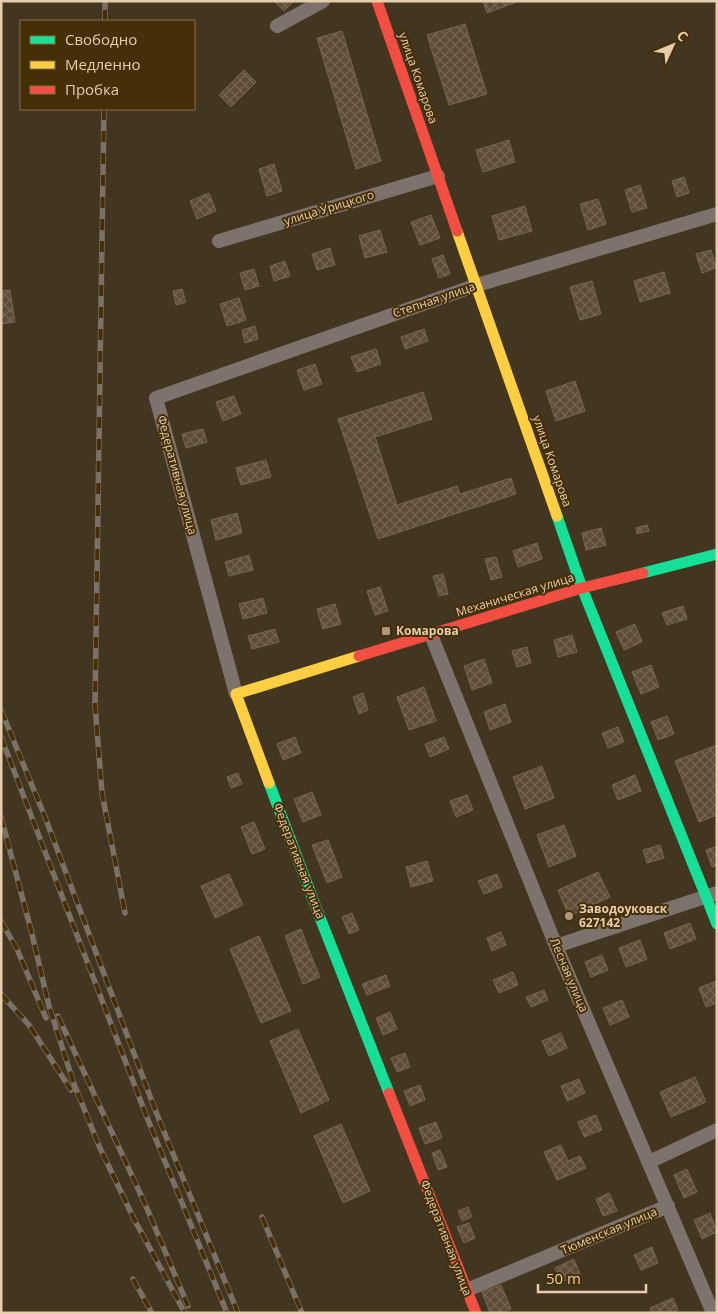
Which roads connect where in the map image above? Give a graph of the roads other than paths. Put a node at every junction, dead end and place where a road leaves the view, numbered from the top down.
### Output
1 (323, 1) edge
2 (377, 1) edge
3 (277, 26) dead end
4 (438, 176) junction
5 (717, 214) edge
6 (219, 241) dead end
7 (476, 285) junction
8 (156, 398) joint
9 (717, 554) edge
10 (582, 588) junction
11 (431, 635) junction
12 (236, 694) junction
13 (712, 895) edge
14 (717, 924) edge
15 (556, 946) junction
16 (717, 1130) edge
17 (649, 1162) junction
18 (668, 1206) junction
19 (467, 1290) junction
20 (476, 1313) edge
21 (714, 1313) edge

1 - 3 street
2 - 4 street, улица Комарова
4 - 6 street, улица Урицкого
4 - 7 street, улица Комарова
5 - 7 street, Степная улица
7 - 8 street, Степная улица
7 - 10 street, улица Комарова
8 - 12 street, Федеративная улица
9 - 10 street, Механическая улица
10 - 11 street, Механическая улица
10 - 13 street, улица Комарова
11 - 12 street, Механическая улица
11 - 15 street, Лесная улица
12 - 19 street, Федеративная улица
13 - 14 street, улица Комарова
13 - 15 street
15 - 17 street, Лесная улица
16 - 17 street
17 - 18 street, Лесная улица
18 - 19 street, Тюменская улица
18 - 21 street, Лесная улица
19 - 20 street, Федеративная улица

